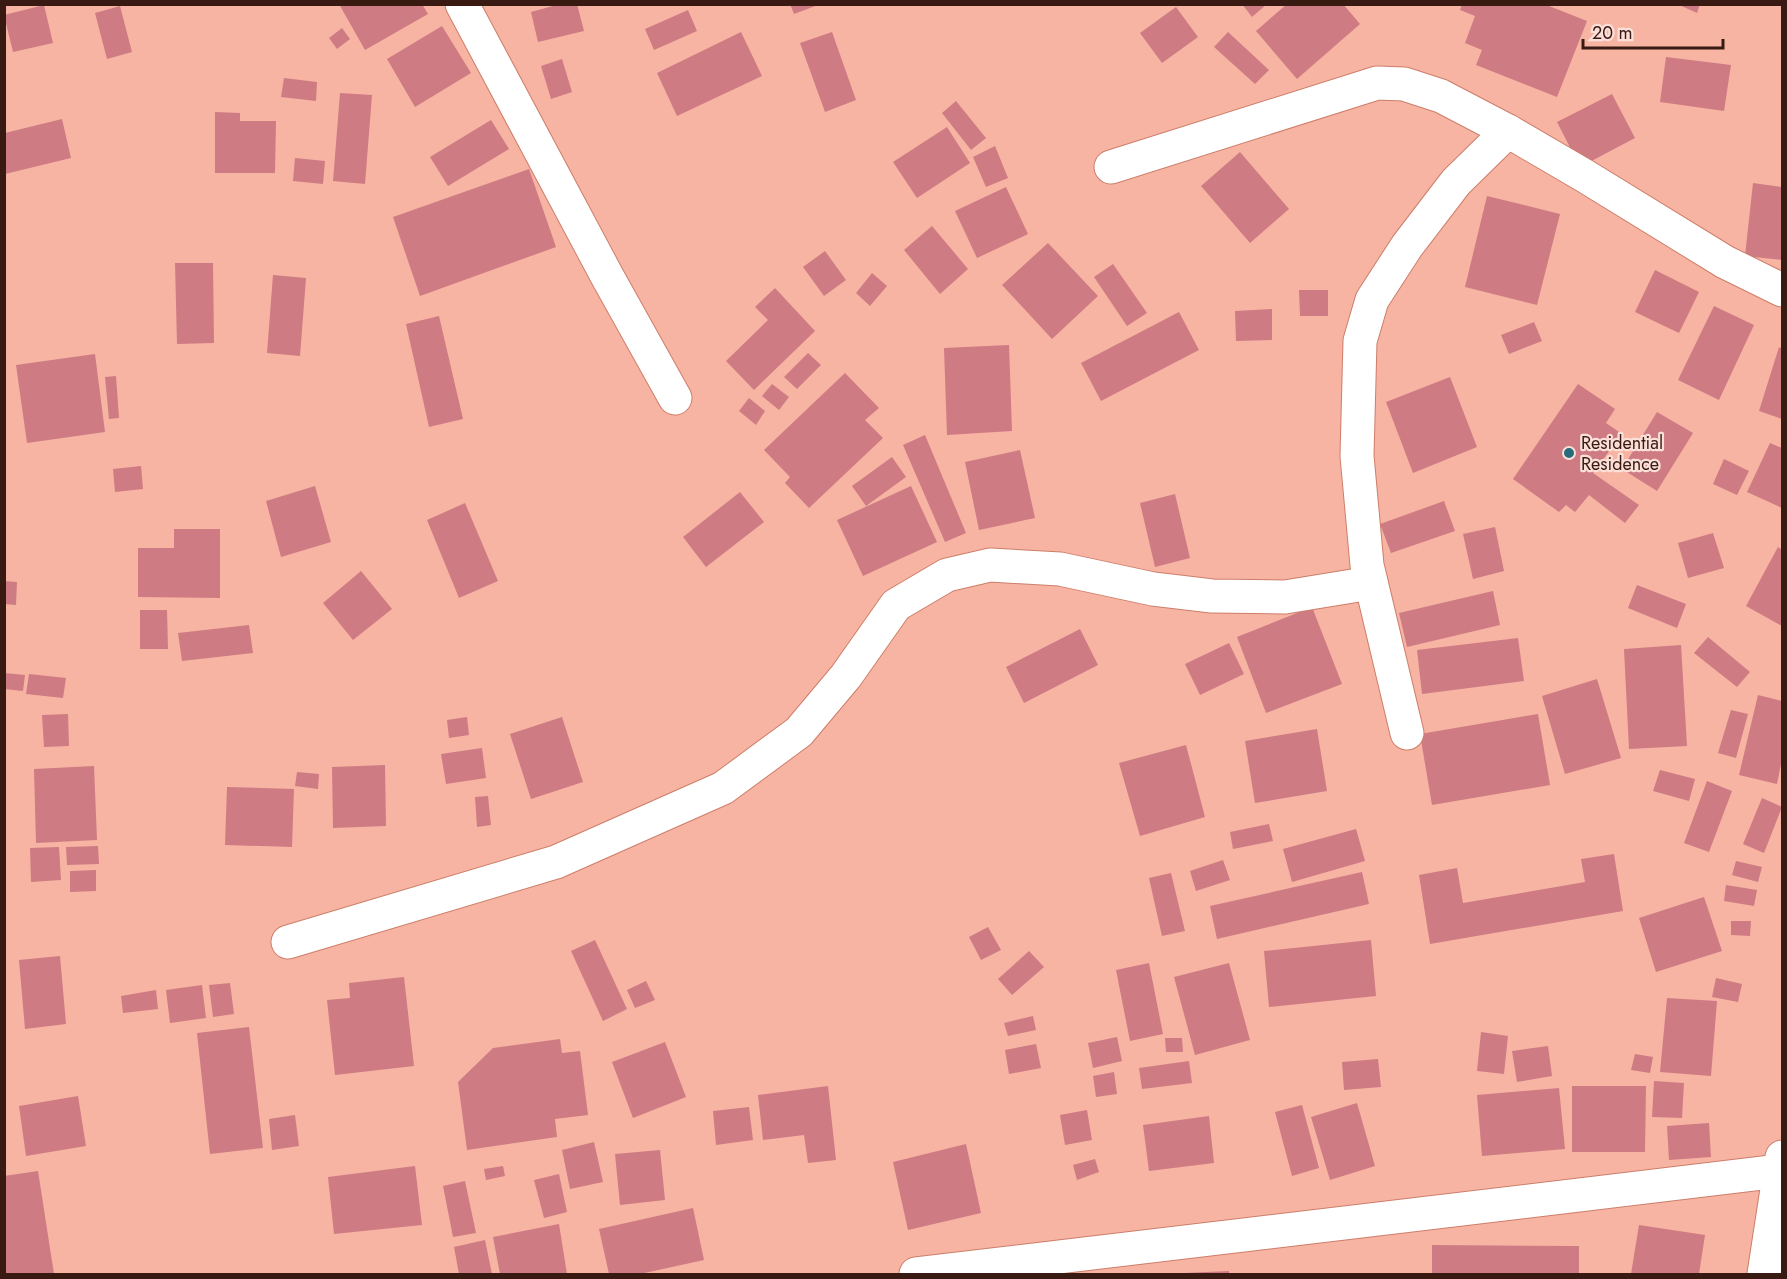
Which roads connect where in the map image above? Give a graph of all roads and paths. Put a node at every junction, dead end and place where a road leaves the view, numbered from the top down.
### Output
1 (462, 4) edge
2 (1508, 131) junction
3 (1111, 167) dead end
4 (1782, 290) edge
5 (675, 398) dead end
6 (1371, 583) junction
7 (1407, 733) dead end
8 (288, 942) dead end
9 (1781, 1164) edge
10 (916, 1275) edge
11 (1764, 1275) edge

1 - 5 street
2 - 3 street
2 - 4 street
2 - 6 street
6 - 7 street
6 - 8 street
9 - 10 street
9 - 11 street

